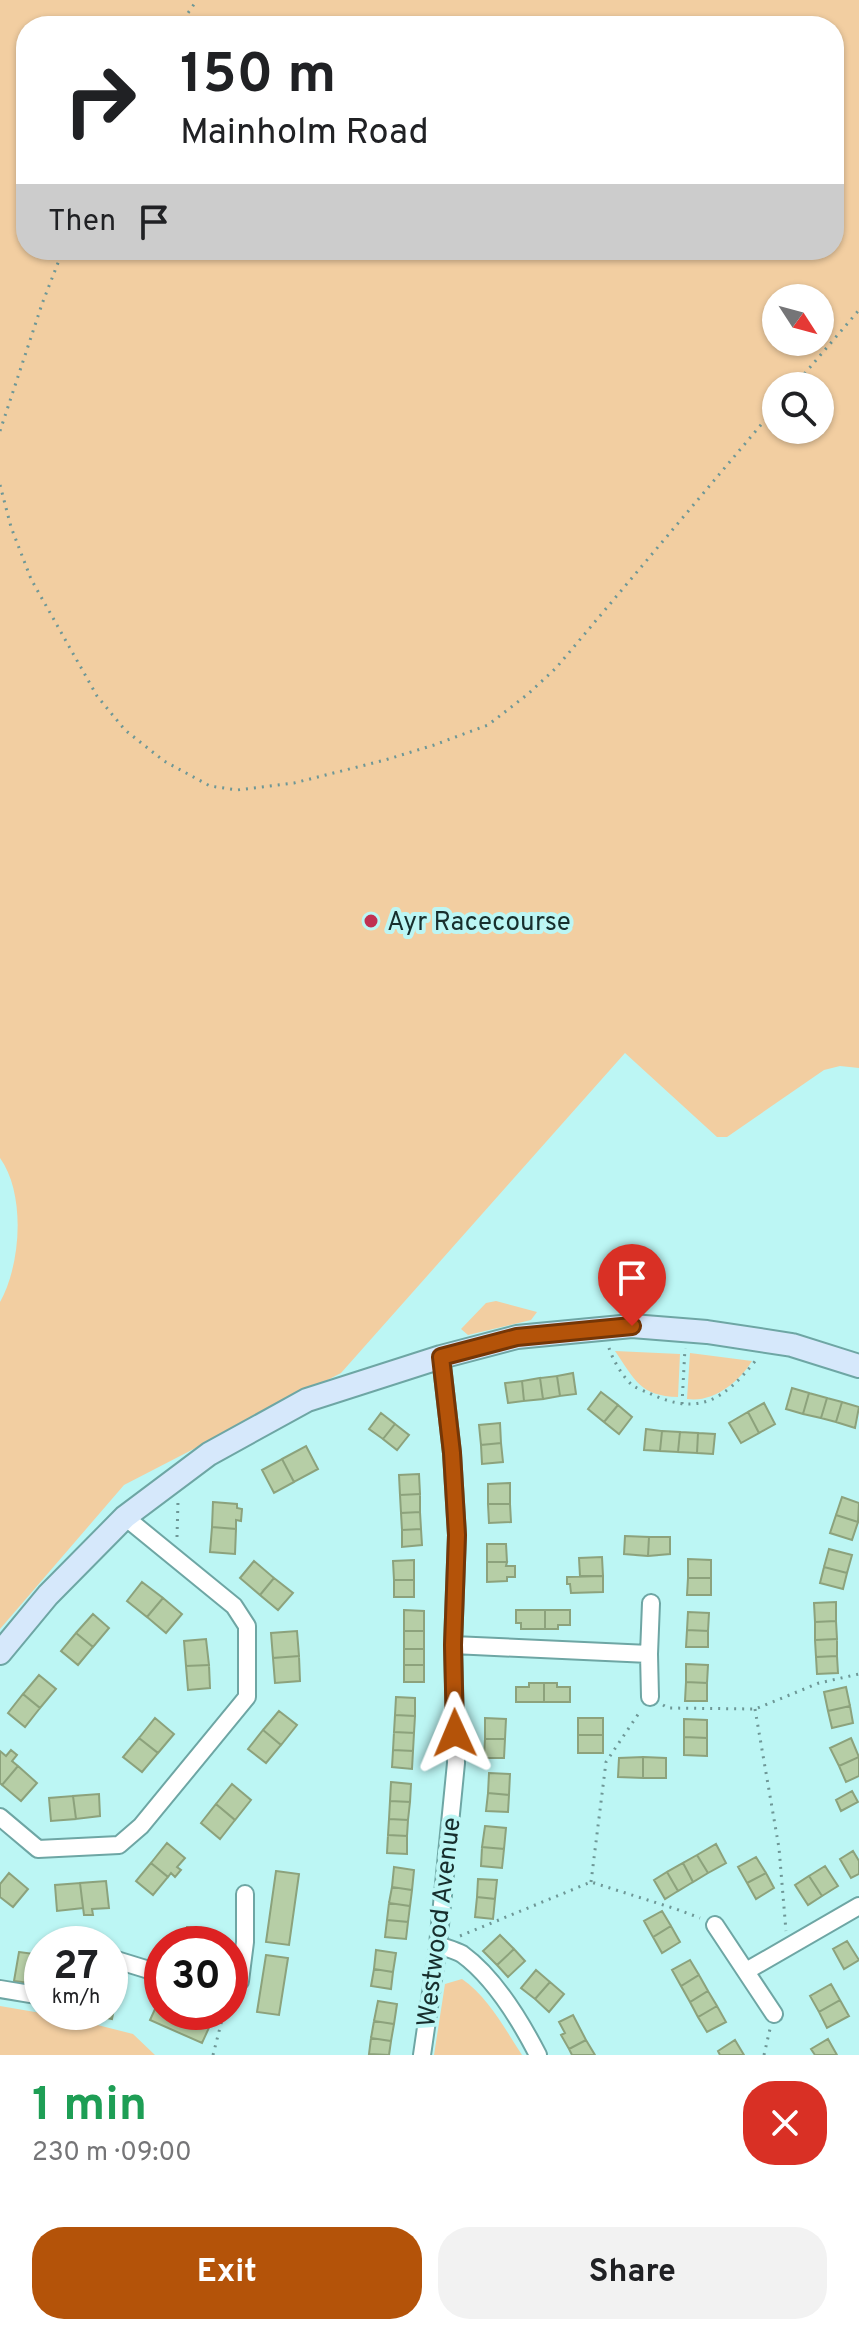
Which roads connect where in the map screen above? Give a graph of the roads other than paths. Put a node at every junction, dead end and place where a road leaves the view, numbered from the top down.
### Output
1 (441, 1357) junction
2 (859, 1366) edge
3 (125, 1517) junction
4 (651, 1603) dead end
5 (453, 1645) junction
6 (0, 1653) edge
7 (649, 1654) junction
8 (650, 1697) road end
9 (0, 1817) edge
10 (245, 1894) dead end
11 (859, 1906) edge
12 (715, 1925) road end
13 (245, 1926) edge
14 (438, 1945) junction
15 (748, 1970) junction
16 (0, 1989) edge
17 (24, 1993) edge
18 (774, 2014) road end
19 (422, 2055) edge
20 (538, 2055) edge

1 - 2 street
1 - 3 street
1 - 5 street, Westwood Avenue
3 - 6 street
3 - 9 street
4 - 7 street
5 - 7 street
5 - 14 street, Westwood Avenue
7 - 8 street
10 - 13 street
11 - 15 street
12 - 15 street
14 - 19 street, Westwood Avenue
14 - 20 street
15 - 18 street
16 - 17 street

